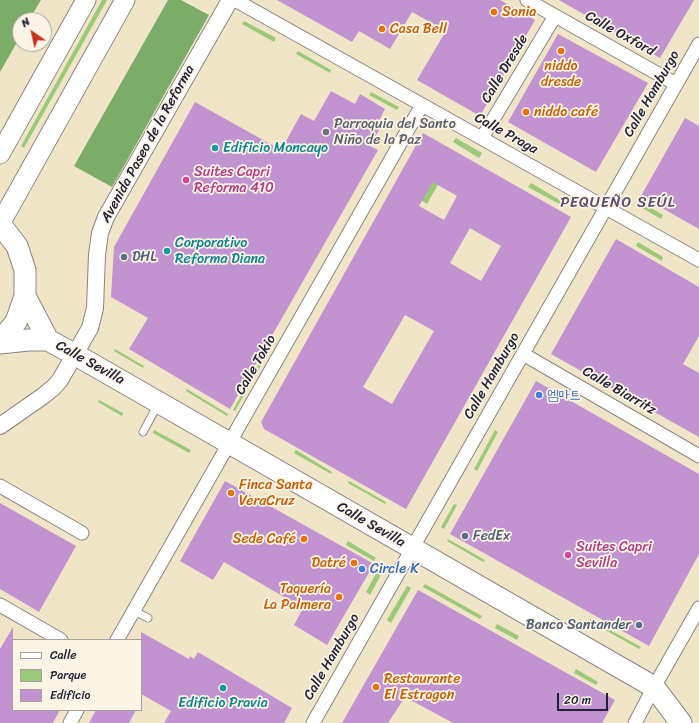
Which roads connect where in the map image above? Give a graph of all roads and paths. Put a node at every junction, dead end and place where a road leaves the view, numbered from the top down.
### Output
1 (86, 0) edge
2 (125, 0) edge
3 (230, 0) edge
4 (235, 0) edge
5 (527, 0) edge
6 (555, 16) junction
7 (699, 44) edge
8 (676, 84) junction
9 (422, 105) junction
10 (482, 138) junction
11 (0, 154) edge
12 (606, 208) junction
13 (0, 224) edge
14 (699, 260) edge
15 (25, 296) junction
16 (48, 340) junction
17 (0, 342) edge
18 (523, 354) junction
19 (75, 355) junction
20 (159, 403) junction
21 (0, 426) edge
22 (143, 432) dead end
23 (229, 443) junction
24 (699, 456) edge
25 (0, 486) edge
26 (82, 533) dead end
27 (413, 549) junction
28 (0, 605) edge
29 (699, 608) edge
30 (134, 611) junction
31 (148, 618) dead end
32 (59, 639) edge
33 (118, 639) edge
34 (654, 687) junction
35 (76, 711) edge
36 (70, 723) edge
37 (314, 723) edge
38 (635, 723) edge
39 (681, 723) edge

1 - 11 main road
2 - 13 main road
3 - 19 street, Avenida Paseo de la Reforma
4 - 9 street, Calle Praga
5 - 6 street, Calle Oxford
6 - 8 street, Calle Oxford
6 - 10 street, Calle Dresde
7 - 8 street, Calle Hamburgo
8 - 12 street, Calle Hamburgo
9 - 10 street, Calle Praga
9 - 23 street, Calle Tokio
10 - 12 street, Calle Praga
12 - 14 street, Calle Praga
12 - 18 street, Calle Hamburgo
13 - 15 main road
15 - 16 main road, Calle Sevilla
15 - 17 main road
16 - 17 main road, Calle Sevilla
16 - 19 main road, Calle Sevilla
18 - 24 street, Calle Biarritz
18 - 27 street, Calle Hamburgo
19 - 20 main road, Calle Sevilla
19 - 21 street, Avenida Paseo de la Reforma
20 - 22 lane
20 - 23 main road, Calle Sevilla
23 - 27 main road, Calle Sevilla
23 - 30 street, Calle Tokio
25 - 26 street
27 - 34 main road, Calle Sevilla
27 - 37 street, Calle Hamburgo
28 - 32 street
29 - 34 street
30 - 31 lane
30 - 33 street, Calle Tokio
34 - 38 street
34 - 39 main road, Calle Sevilla
35 - 36 street

